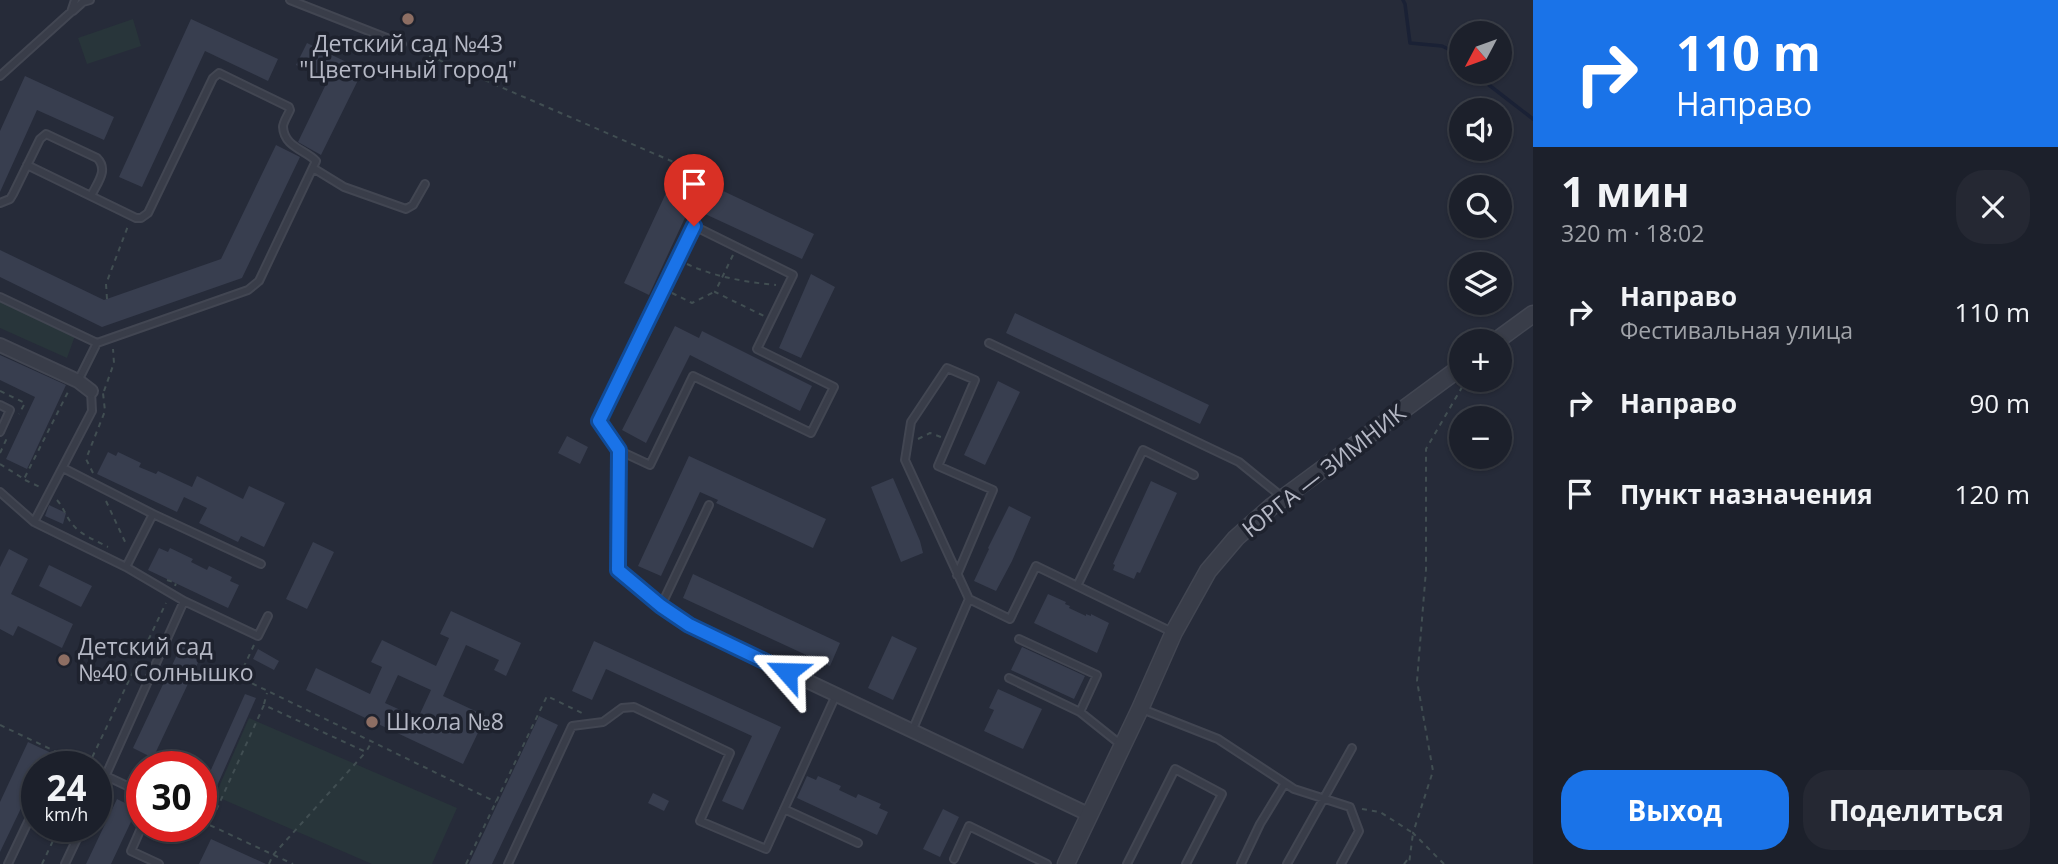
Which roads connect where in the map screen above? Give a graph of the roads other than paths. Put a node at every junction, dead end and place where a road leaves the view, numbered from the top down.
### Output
1 (75, 0) edge
2 (90, 0) edge
3 (290, 0) edge
4 (71, 12) junction
5 (402, 44) road end
6 (0, 76) edge
7 (27, 165) junction
8 (313, 168) junction
9 (425, 184) dead end
10 (91, 196) junction
11 (0, 203) edge
12 (0, 297) edge
13 (1533, 314) edge
14 (1512, 329) edge
15 (97, 343) junction
16 (989, 343) dead end
17 (0, 345) edge
18 (1449, 376) edge
19 (78, 382) junction
20 (91, 391) joint
21 (0, 405) edge
22 (599, 421) joint
23 (0, 432) edge
24 (619, 450) junction
25 (63, 468) junction
26 (1194, 475) dead end
27 (0, 492) edge
28 (1283, 498) junction
29 (709, 505) dead end
30 (153, 514) junction
31 (34, 522) junction
32 (261, 564) dead end
33 (126, 567) junction
34 (957, 575) junction
35 (1077, 586) junction
36 (969, 599) junction
37 (184, 601) junction
38 (661, 606) junction
39 (268, 617) dead end
40 (1174, 632) junction
41 (1018, 639) dead end
42 (1009, 678) dead end
43 (836, 695) junction
44 (1140, 709) junction
45 (1080, 712) junction
46 (912, 730) junction
47 (1122, 746) junction
48 (1352, 748) dead end
49 (112, 763) edge
50 (1285, 783) junction
51 (1323, 798) junction
52 (784, 809) junction
53 (1090, 815) junction
54 (21, 837) edge
55 (75, 842) edge
56 (135, 842) edge
57 (858, 843) dead end
58 (954, 859) dead end
59 (8, 864) edge
60 (65, 864) edge
61 (159, 864) edge
62 (509, 864) edge
63 (1048, 864) edge
64 (1066, 864) edge
65 (1127, 864) edge
66 (1185, 864) edge
67 (1241, 864) edge
68 (1287, 864) edge
69 (1341, 864) edge

1 - 4 lane
2 - 4 lane
3 - 5 lane
4 - 6 lane
7 - 10 lane
7 - 10 lane
7 - 11 lane
8 - 9 lane
8 - 10 lane
8 - 15 lane
12 - 15 lane
13 - 14 street
15 - 19 lane
16 - 28 lane
17 - 19 street
18 - 28 street, ЮРГА — ЗИМНИК
19 - 20 street
20 - 25 lane
21 - 23 lane
22 - 24 street
22 - 24 lane
24 - 38 street
25 - 30 lane
25 - 31 lane
26 - 35 lane
27 - 31 lane
28 - 40 street, ЮРГА — ЗИМНИК
29 - 38 lane
30 - 32 lane
30 - 33 lane
31 - 33 lane
33 - 37 lane
34 - 34 lane
34 - 36 lane
35 - 36 lane
35 - 40 lane
36 - 46 lane
37 - 39 lane
37 - 49 lane
38 - 43 street
40 - 44 street, ЮРГА — ЗИМНИК
41 - 45 lane
42 - 45 lane
43 - 46 street
43 - 52 lane
44 - 47 street, ЮРГА — ЗИМНИК
44 - 50 lane
45 - 47 lane
46 - 53 street
47 - 53 street, ЮРГА — ЗИМНИК
48 - 51 lane
50 - 51 lane
50 - 67 lane
51 - 68 lane
51 - 69 lane
52 - 57 lane
52 - 62 lane
53 - 64 street, ЮРГА — ЗИМНИК
54 - 59 lane
55 - 60 lane
56 - 61 lane
58 - 63 lane
65 - 66 lane

